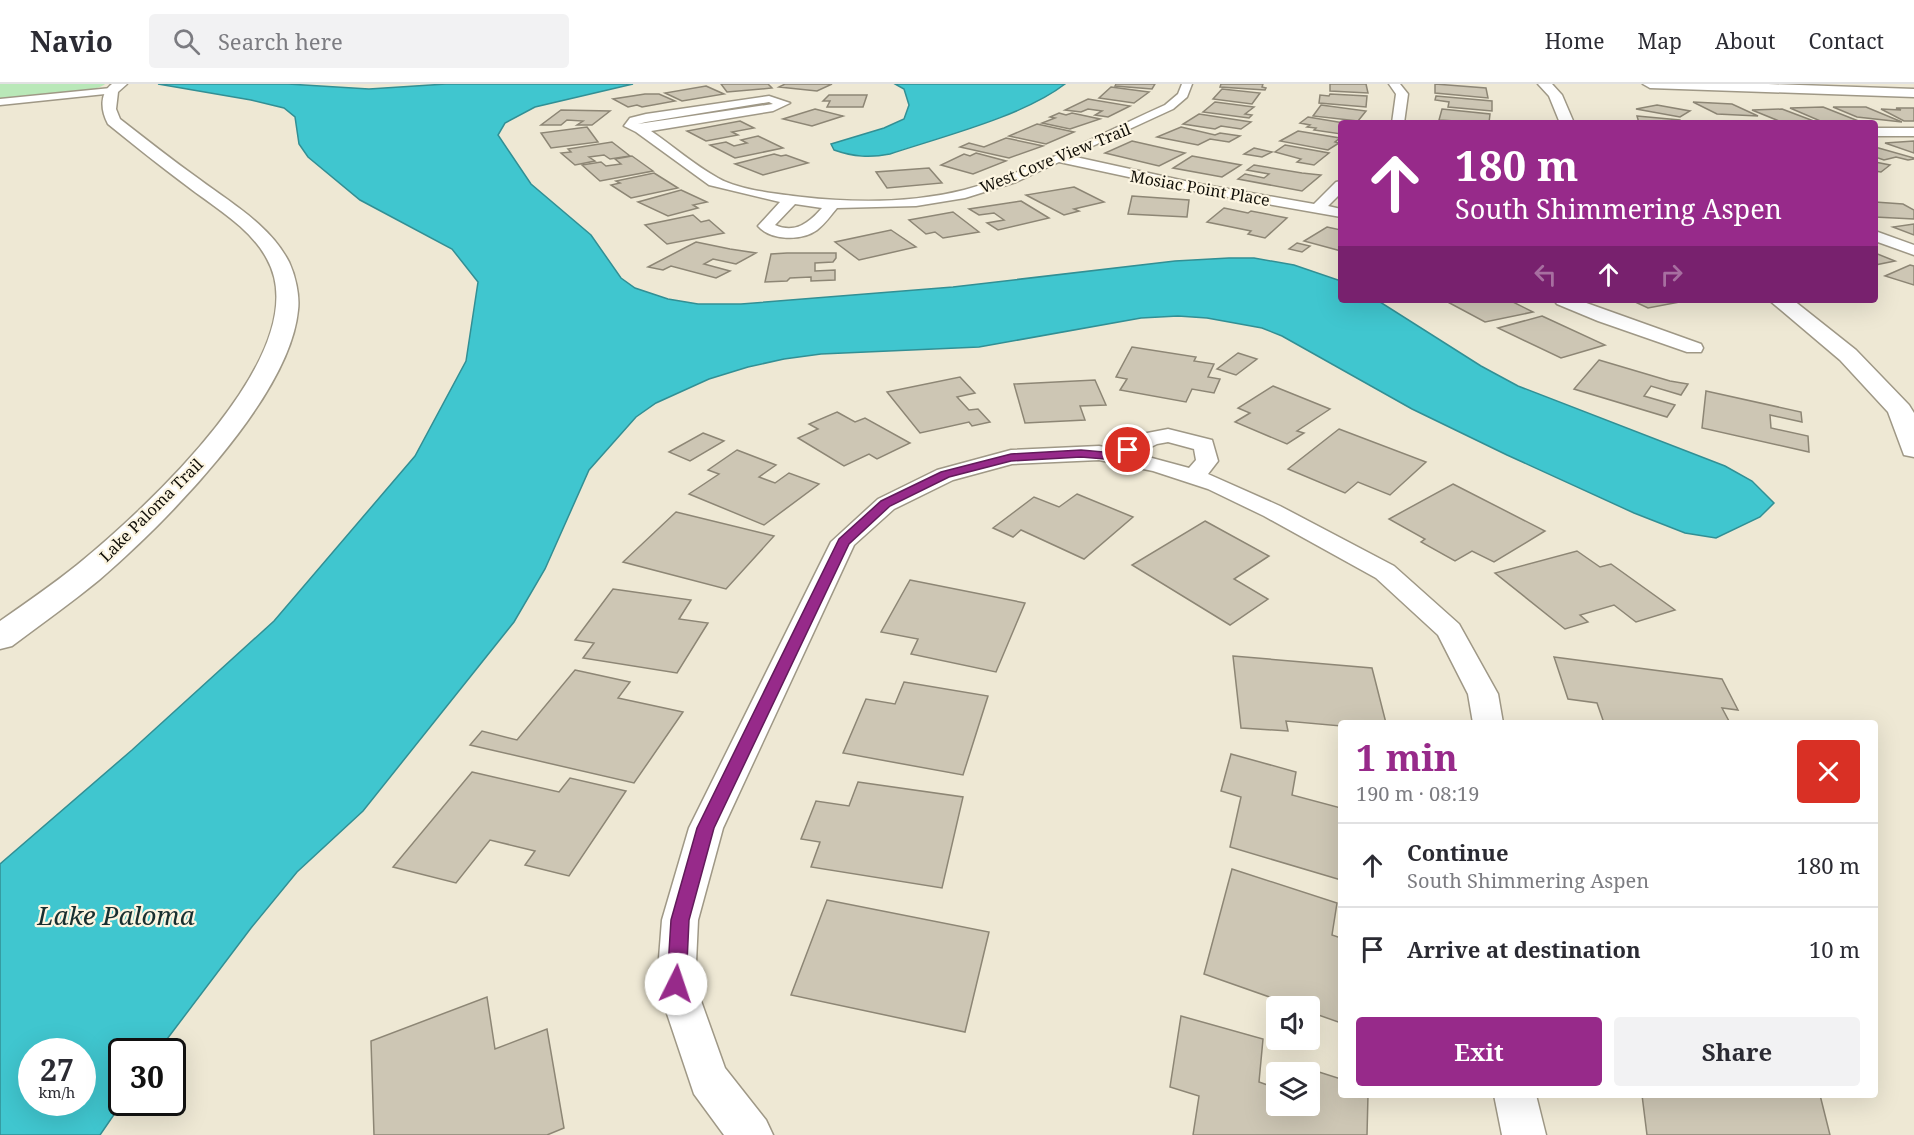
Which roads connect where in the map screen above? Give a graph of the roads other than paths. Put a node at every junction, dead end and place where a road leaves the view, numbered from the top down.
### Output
1 (1187, 84) edge
2 (1394, 84) edge
3 (1545, 84) edge
4 (1650, 84) edge
5 (1737, 84) edge
6 (117, 86) edge
7 (1769, 87) junction
8 (1914, 93) edge
9 (0, 102) edge
10 (1398, 120) edge
11 (1566, 120) edge
12 (640, 129) junction
13 (1878, 132) edge
14 (1914, 132) edge
15 (1060, 158) junction
16 (1338, 187) edge
17 (790, 200) junction
18 (833, 204) junction
19 (1318, 208) junction
20 (1338, 212) edge
21 (1878, 237) edge
22 (1914, 250) edge
23 (1570, 303) edge
24 (1784, 303) edge
25 (1694, 348) dead end
26 (1914, 449) edge
27 (1108, 455) junction
28 (1194, 477) junction
29 (0, 638) edge
30 (1487, 720) edge
31 (1516, 1098) edge
32 (751, 1135) edge
33 (1524, 1135) edge

1 - 15 street, West Cove View Trail
2 - 10 street
3 - 11 street
4 - 7 street
5 - 7 street
6 - 9 street
6 - 29 street, Lake Paloma Trail
7 - 8 street
12 - 12 street
12 - 17 street, West Cove View Trail
13 - 14 street
15 - 18 street, West Cove View Trail
15 - 19 street, Mosiac Point Place
16 - 19 street
17 - 18 street, West Cove View Trail
17 - 18 street
19 - 20 street, Mosiac Point Place
21 - 22 street
23 - 25 street
24 - 26 street
27 - 28 street
27 - 28 street
27 - 32 street
28 - 30 street
31 - 33 street

